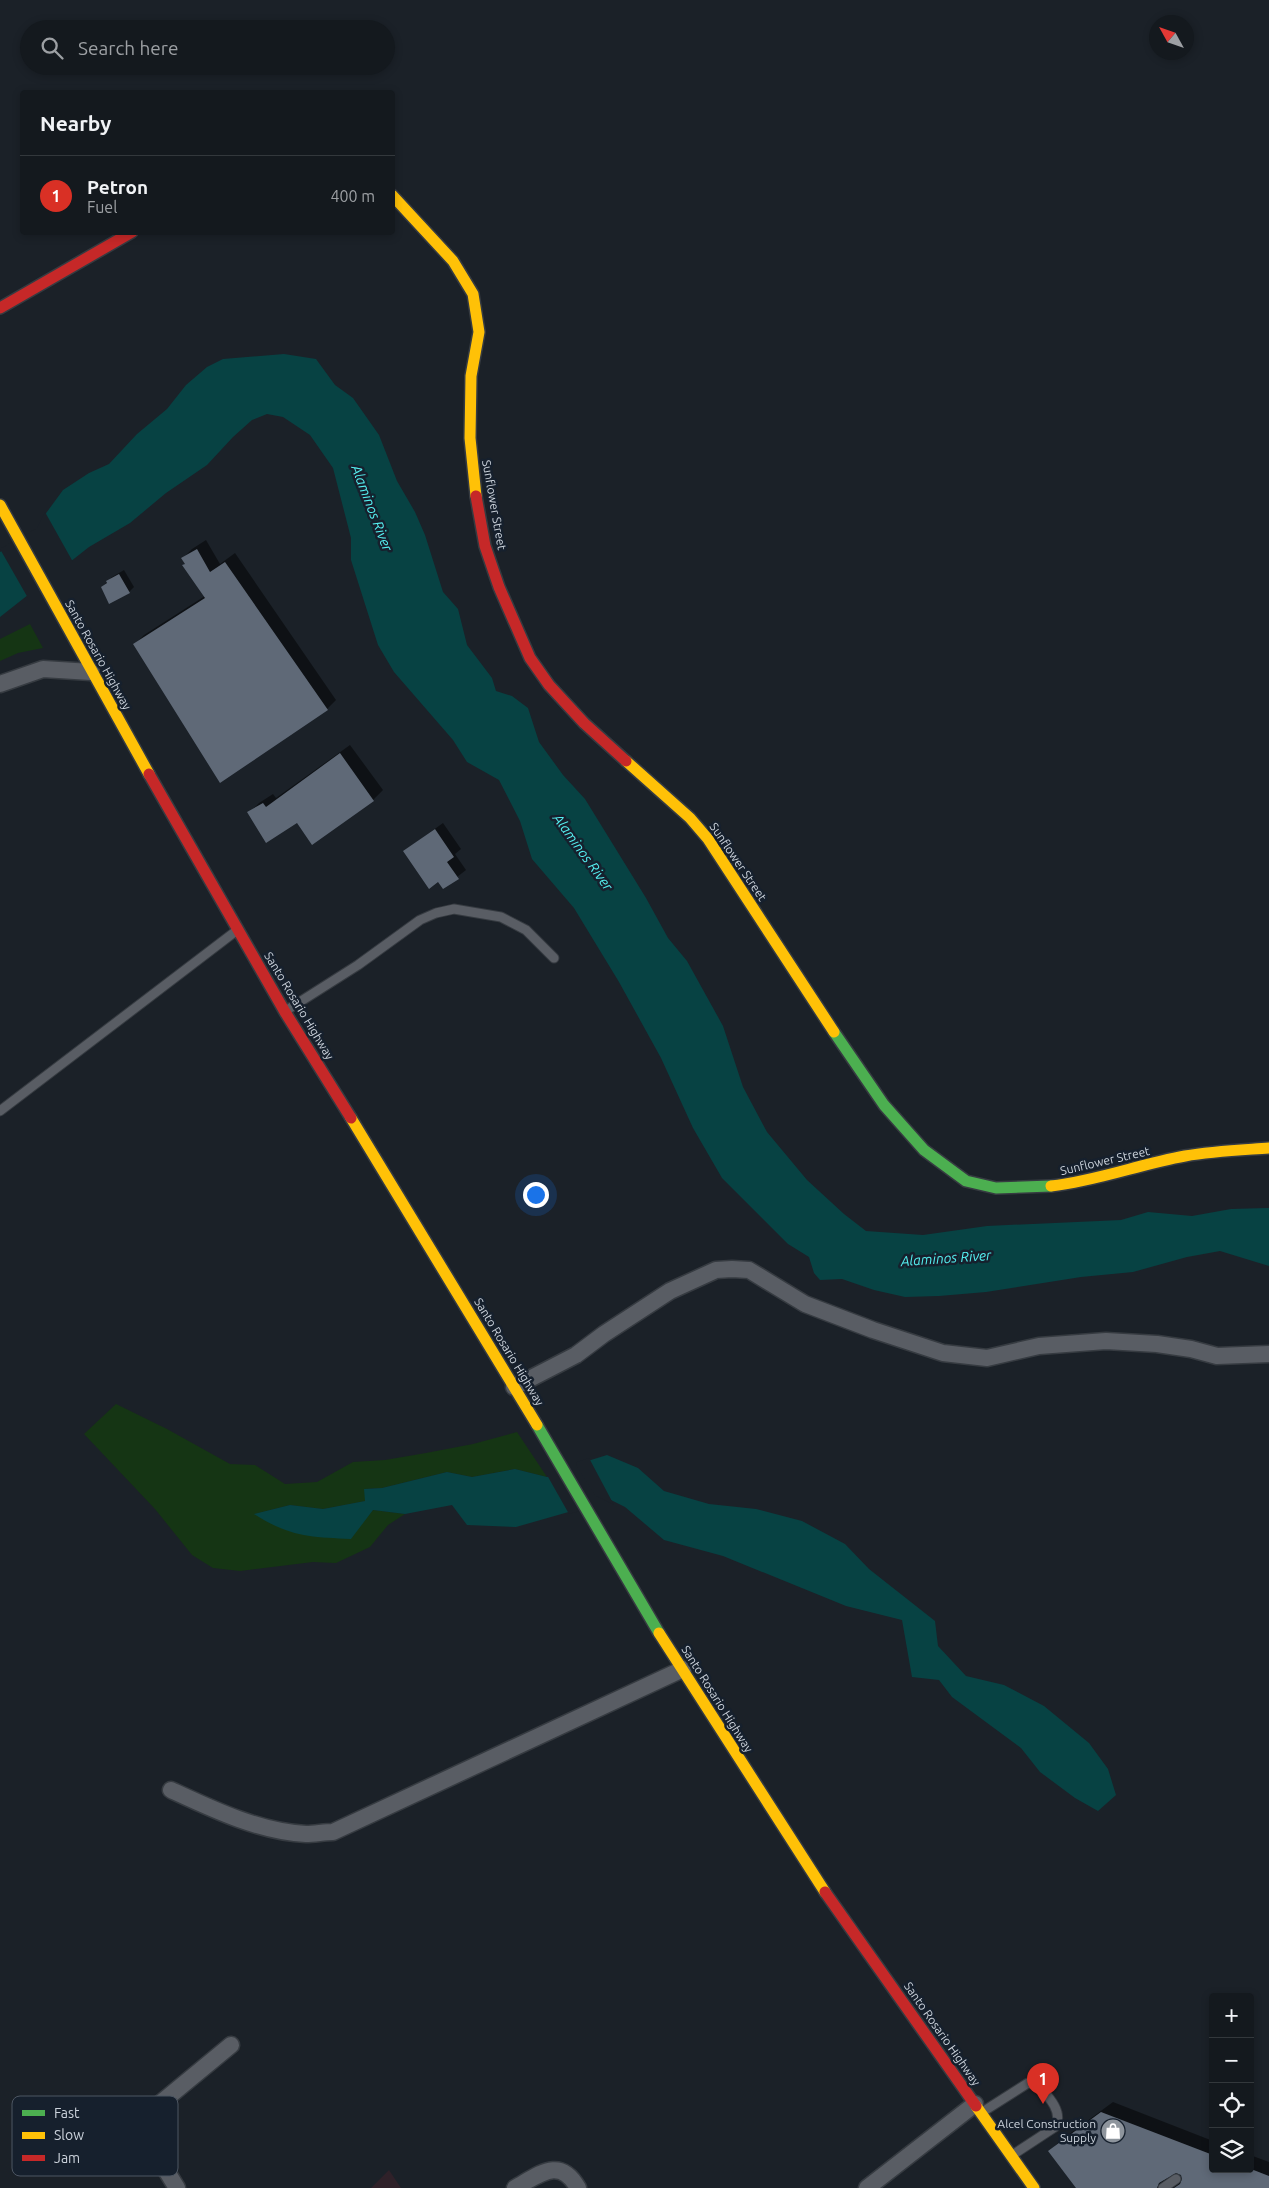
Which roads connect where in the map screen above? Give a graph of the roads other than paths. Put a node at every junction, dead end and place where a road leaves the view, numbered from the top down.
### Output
1 (395, 198) edge
2 (127, 235) edge
3 (0, 308) edge
4 (3, 510) edge
5 (91, 672) junction
6 (0, 684) edge
7 (238, 930) junction
8 (554, 958) dead end
9 (285, 1012) junction
10 (0, 1111) edge
11 (1269, 1148) edge
12 (1269, 1354) edge
13 (514, 1387) junction
14 (682, 1669) junction
15 (171, 1790) dead end
16 (231, 2045) dead end
17 (169, 2096) edge
18 (979, 2108) junction
19 (1012, 2156) junction
20 (170, 2176) edge
21 (1176, 2179) dead end
22 (177, 2188) edge
23 (515, 2188) edge
24 (578, 2188) edge
25 (867, 2188) edge
26 (1034, 2188) edge
27 (1163, 2188) edge

1 - 11 main road, Sunflower Street
2 - 3 main road
4 - 5 main road, Santo Rosario Highway
5 - 6 street
5 - 7 main road, Santo Rosario Highway
7 - 9 main road, Santo Rosario Highway
7 - 10 lane
8 - 9 lane
9 - 13 main road, Santo Rosario Highway
12 - 13 street
13 - 14 main road, Santo Rosario Highway
14 - 15 street
14 - 18 main road, Santo Rosario Highway
16 - 17 street
18 - 19 main road, Santo Rosario Highway
18 - 19 lane
18 - 25 street
19 - 26 main road, Santo Rosario Highway
20 - 22 street
21 - 27 lane
23 - 24 street

